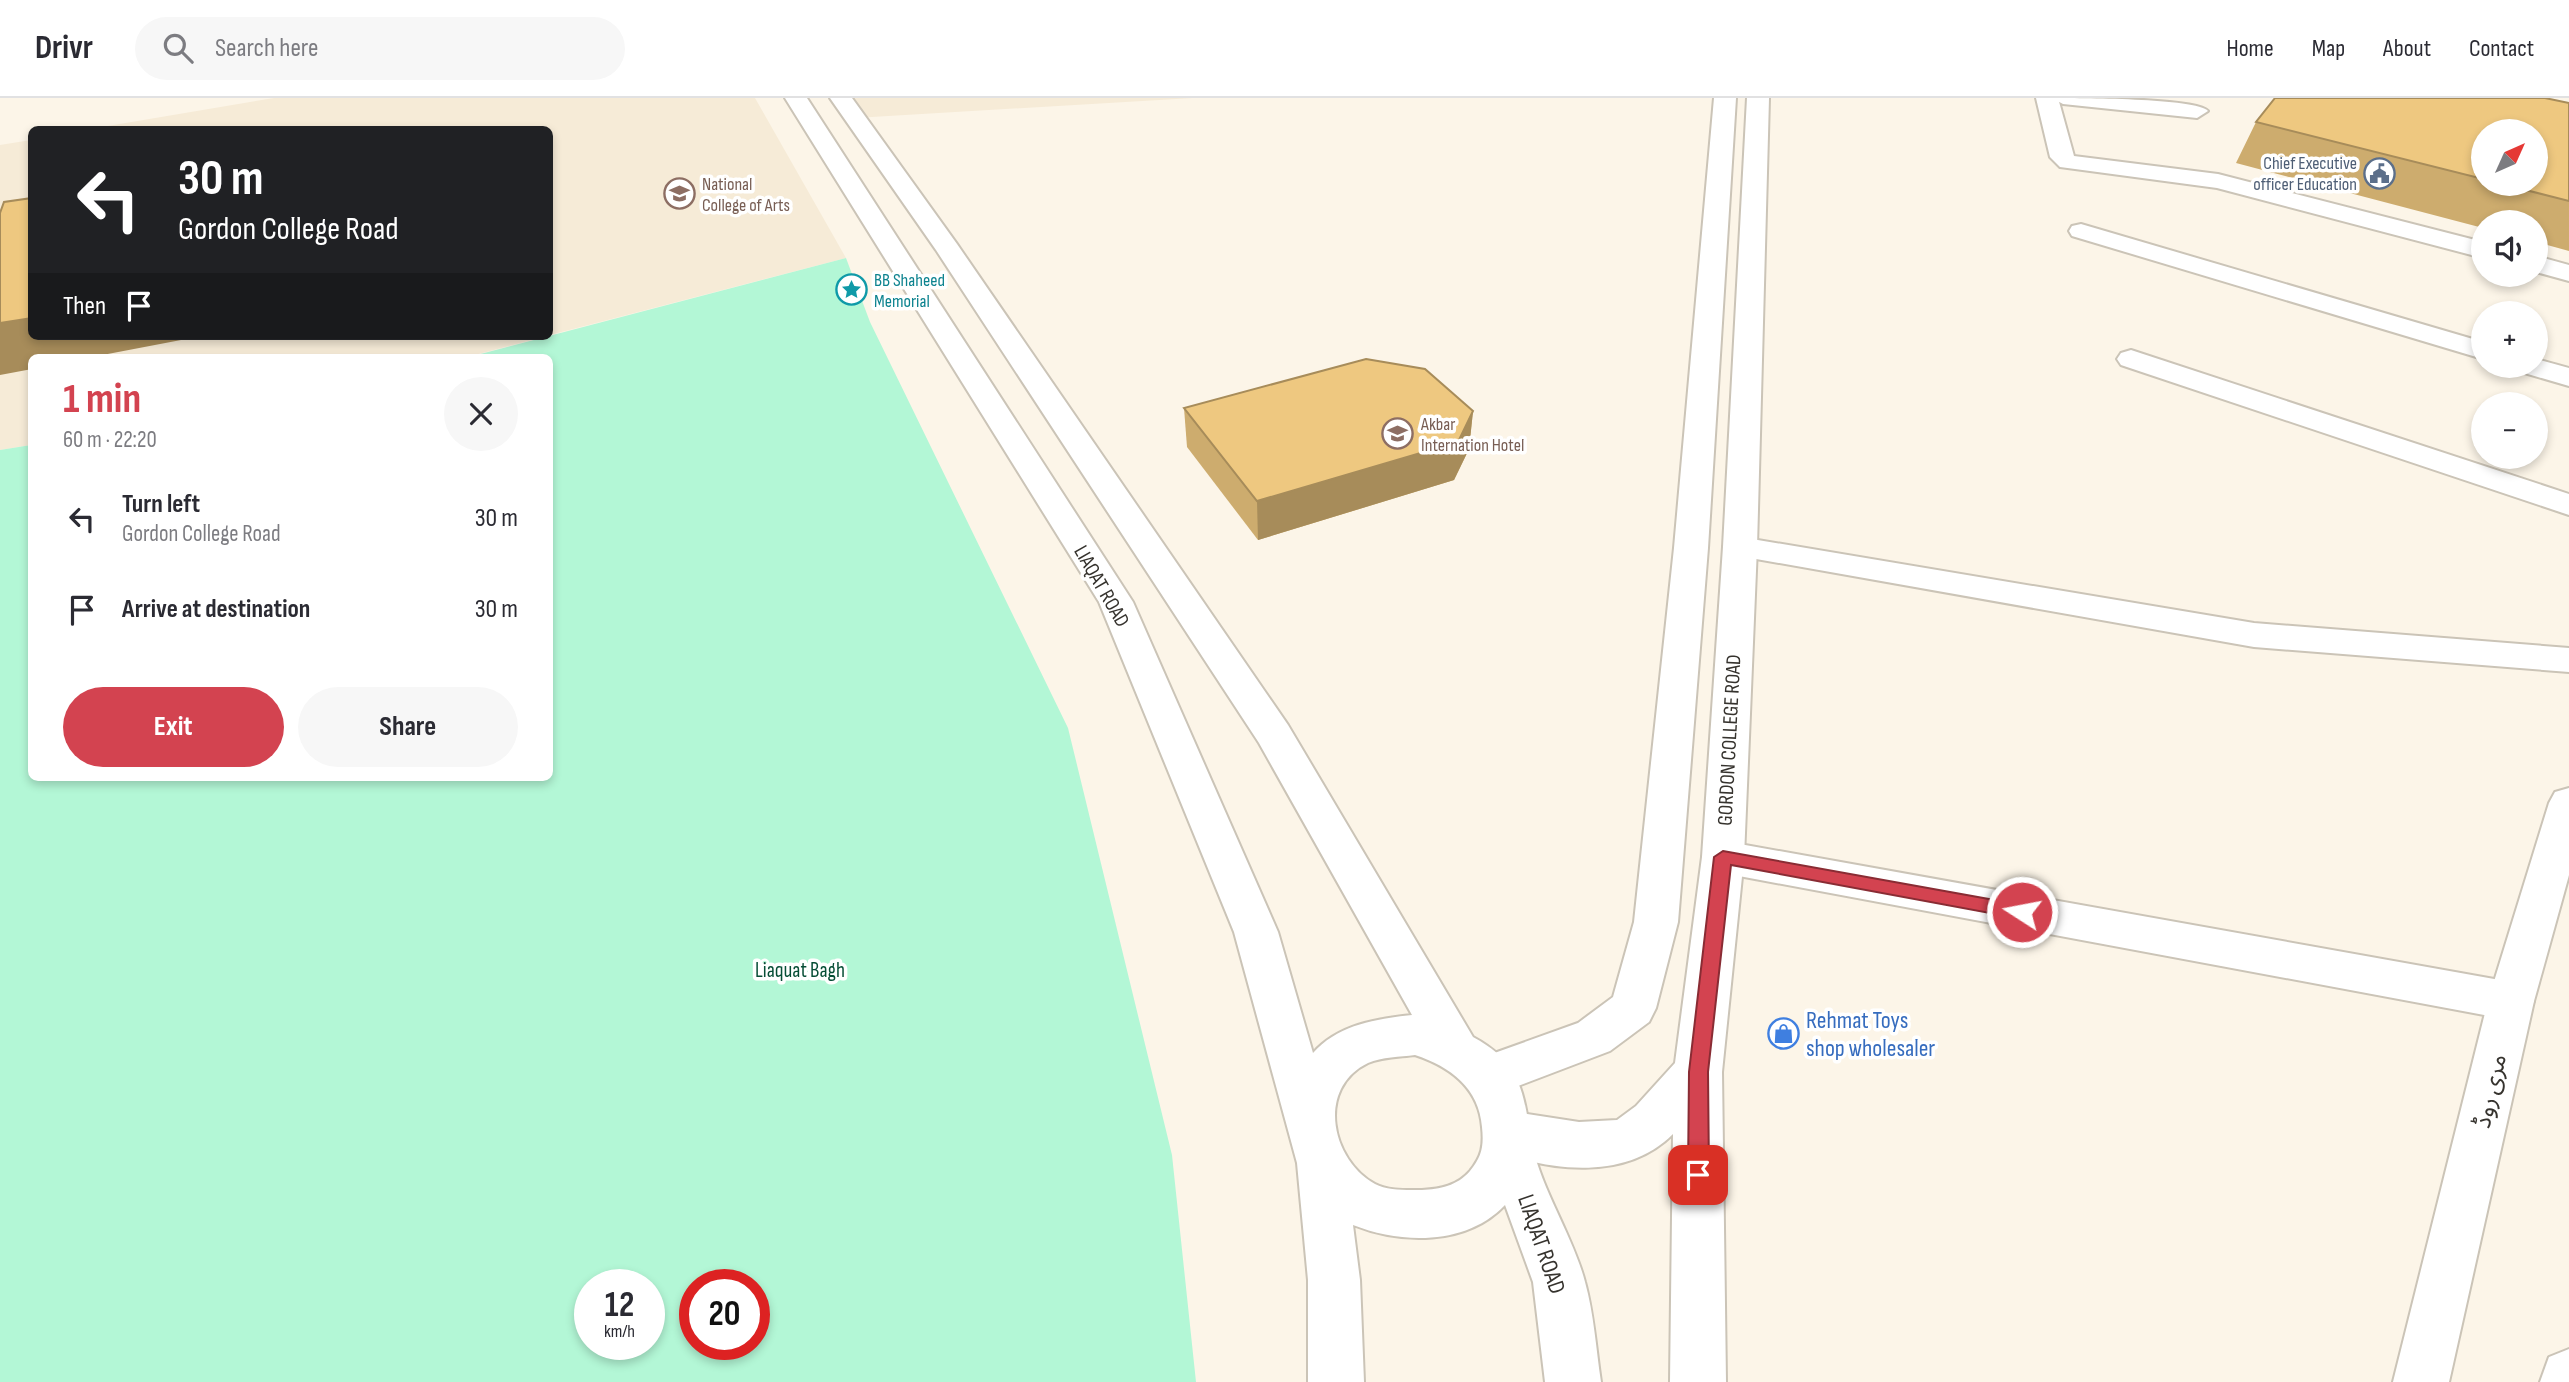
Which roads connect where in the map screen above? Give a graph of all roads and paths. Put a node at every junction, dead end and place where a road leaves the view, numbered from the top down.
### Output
1 (796, 98) edge
2 (841, 98) edge
3 (1725, 98) edge
4 (1758, 98) edge
5 (2047, 98) edge
6 (2063, 98) edge
7 (2197, 111) dead end
8 (2081, 231) dead end
9 (2471, 247) edge
10 (2548, 267) edge
11 (2569, 272) edge
12 (2471, 347) edge
13 (2131, 359) dead end
14 (2548, 371) edge
15 (2569, 377) edge
16 (2569, 505) edge
17 (1740, 547) junction
18 (2569, 660) edge
19 (2569, 803) edge
20 (1723, 857) junction
21 (2511, 1001) junction
22 (1472, 1061) junction
23 (1698, 1072) junction
24 (1508, 1141) junction
25 (1315, 1143) junction
26 (1336, 1382) edge
27 (1573, 1382) edge
28 (1698, 1382) edge
29 (2421, 1382) edge

1 - 25 main road, LIAQAT ROAD
2 - 22 main road
3 - 22 main road
4 - 17 main road, GORDON COLLEGE ROAD
5 - 9 main road
6 - 7 main road
8 - 12 main road
10 - 11 main road
13 - 16 main road
14 - 15 main road
17 - 18 main road
17 - 20 main road, GORDON COLLEGE ROAD
19 - 21 main road, مری روڈ
20 - 21 main road
20 - 23 main road, GORDON COLLEGE ROAD
21 - 29 main road, مری روڈ
22 - 24 main road
22 - 25 main road
23 - 24 main road
23 - 28 main road, GORDON COLLEGE ROAD
24 - 25 main road
24 - 27 main road, LIAQAT ROAD
25 - 26 main road, LIAQAT ROAD

